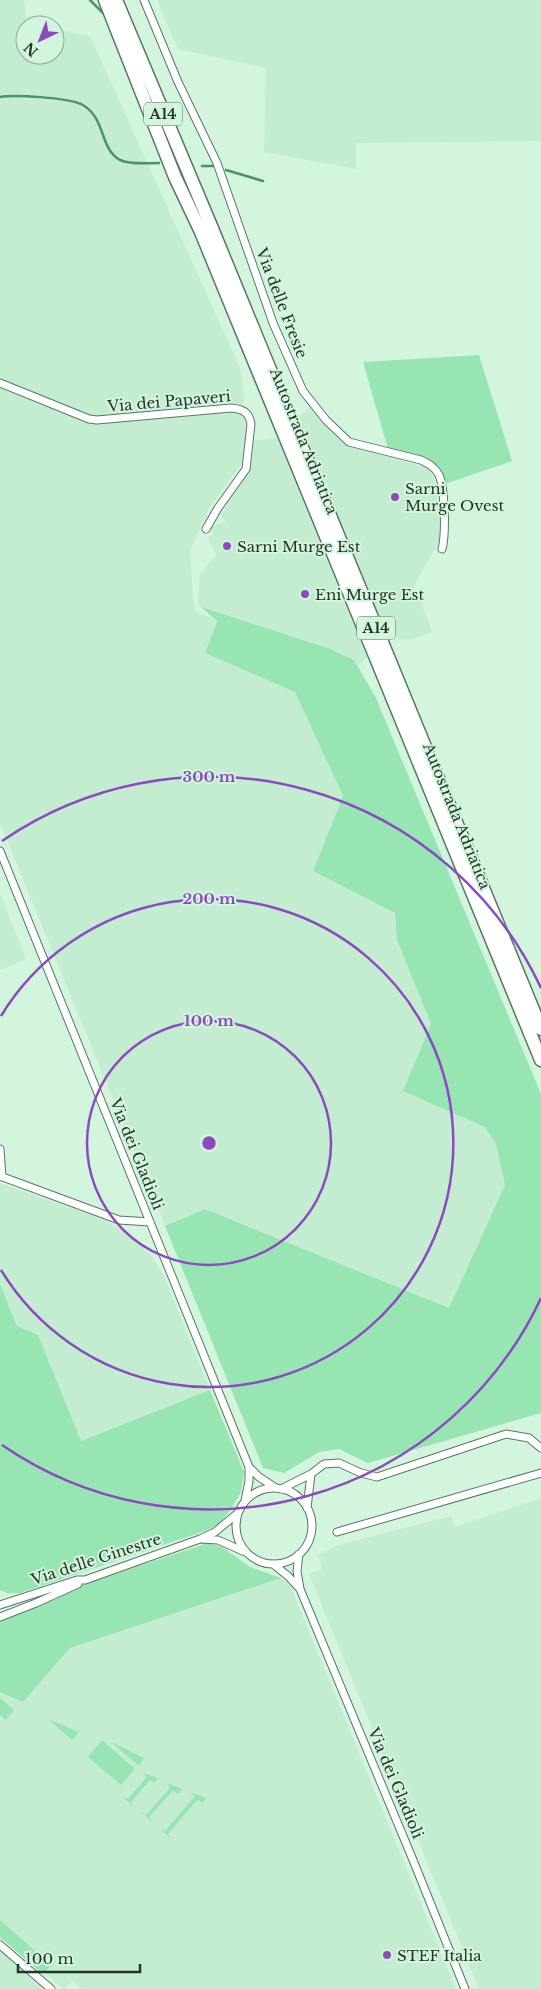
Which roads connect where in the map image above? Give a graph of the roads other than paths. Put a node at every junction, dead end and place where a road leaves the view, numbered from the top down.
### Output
1 (99, 0) edge
2 (106, 0) edge
3 (116, 0) edge
4 (144, 0) edge
5 (111, 17) junction
6 (0, 383) edge
7 (206, 529) dead end
8 (442, 549) dead end
9 (0, 851) edge
10 (541, 1029) edge
11 (541, 1060) edge
12 (0, 1149) edge
13 (1, 1176) edge
14 (150, 1222) junction
15 (541, 1448) edge
16 (249, 1467) junction
17 (311, 1474) junction
18 (538, 1474) edge
19 (279, 1489) junction
20 (245, 1501) junction
21 (307, 1508) junction
22 (238, 1513) junction
23 (338, 1532) dead end
24 (200, 1539) junction
25 (246, 1552) junction
26 (299, 1554) junction
27 (273, 1564) junction
28 (85, 1580) junction
29 (300, 1589) junction
30 (0, 1605) edge
31 (0, 1617) edge
32 (0, 1945) edge
33 (51, 1989) edge
34 (465, 1989) edge

1 - 5 highway, A14
2 - 5 highway, A14
3 - 10 highway, Autostrada Adriatica / A14
4 - 8 street, Via delle Fresie
5 - 11 highway, Autostrada Adriatica / A14
6 - 7 street, Via dei Papaveri
9 - 14 street, Via dei Gladioli
12 - 13 street
13 - 14 street
14 - 16 street, Via dei Gladioli
15 - 17 street
16 - 19 street, Via dei Gladioli
16 - 20 street, Via dei Gladioli
17 - 19 street
17 - 21 street
18 - 23 street
19 - 20 street
19 - 21 street, Via dei Gladioli
20 - 22 street, Via dei Gladioli
21 - 26 street, Via dei Gladioli
22 - 24 street, Via delle Ginestre
22 - 25 street, Via dei Gladioli
24 - 25 street, Via delle Ginestre
24 - 28 street, Via delle Ginestre
25 - 27 street, Via dei Gladioli
26 - 27 street
26 - 29 street, Via dei Gladioli
27 - 29 street, Via dei Gladioli
28 - 30 street, Via delle Ginestre
28 - 31 street
29 - 34 street, Via dei Gladioli
32 - 33 street

